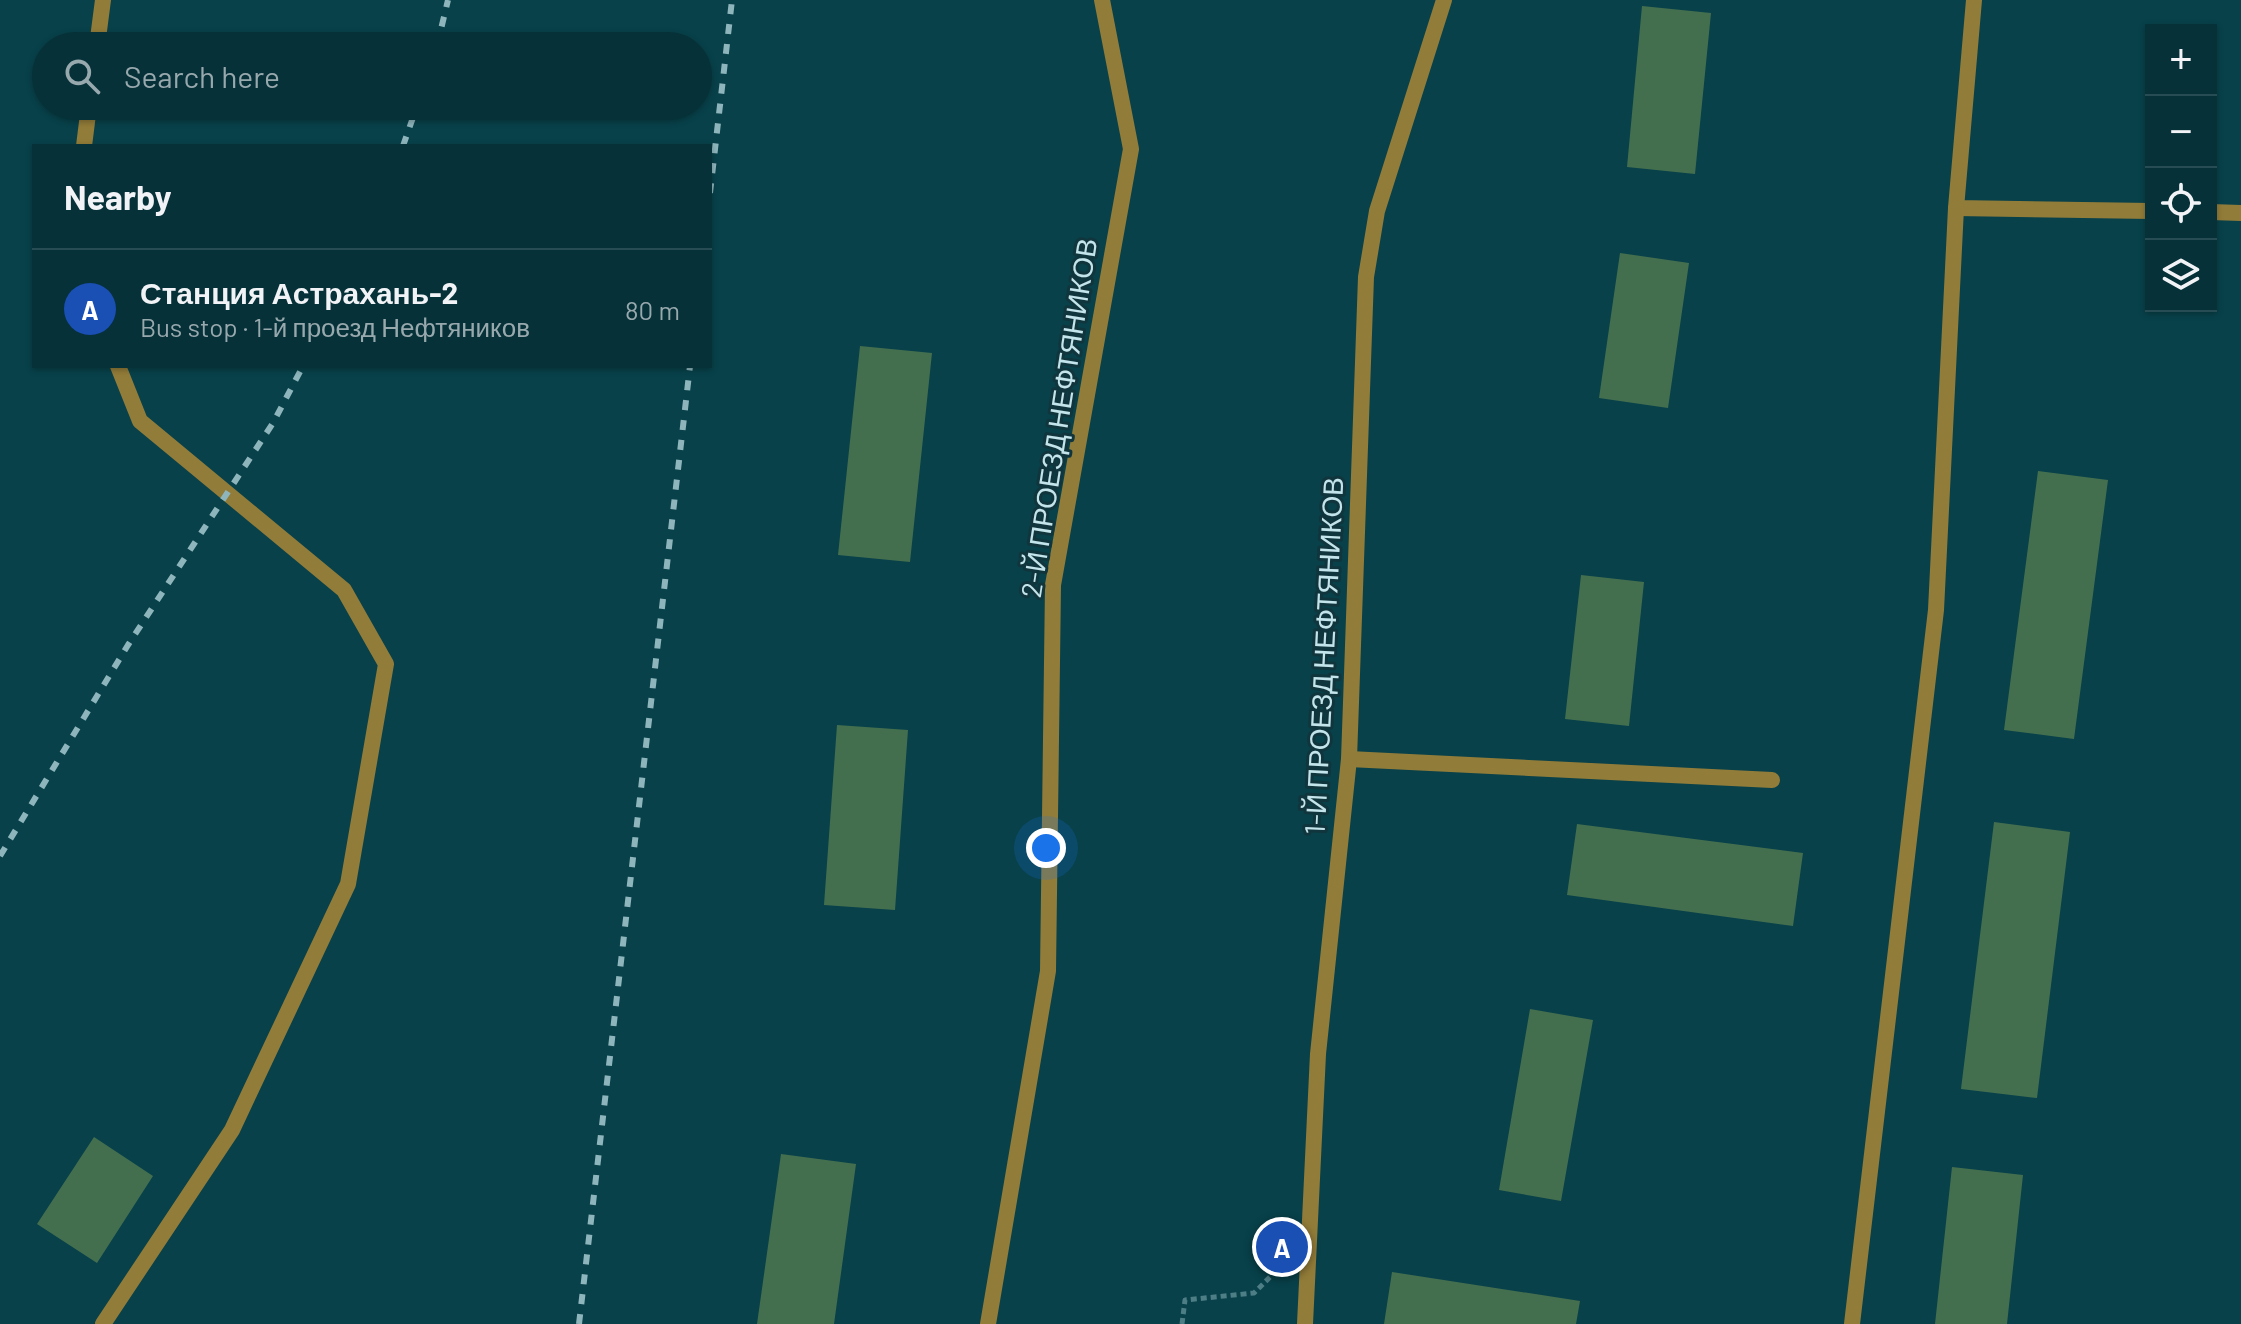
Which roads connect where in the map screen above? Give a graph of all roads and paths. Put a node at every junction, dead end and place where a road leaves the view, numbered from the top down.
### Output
1 (103, 0) edge
2 (1102, 0) edge
3 (1444, 0) edge
4 (1974, 0) edge
5 (99, 32) edge
6 (87, 120) edge
7 (84, 144) edge
8 (1956, 208) junction
9 (2145, 211) edge
10 (2217, 212) edge
11 (2241, 213) edge
12 (119, 368) edge
13 (1349, 759) junction
14 (1772, 780) dead end
15 (1308, 1237) junction
16 (103, 1324) edge
17 (988, 1324) edge
18 (1182, 1324) edge
19 (1305, 1324) edge
20 (1852, 1324) edge

1 - 5 street
2 - 17 street, 2-Й ПРОЕЗД НЕФТЯНИКОВ
3 - 13 street, 1-Й ПРОЕЗД НЕФТЯНИКОВ
4 - 8 street
6 - 7 street
8 - 9 street
8 - 20 street
10 - 11 street
12 - 16 street
13 - 14 street
13 - 15 street, 1-Й ПРОЕЗД НЕФТЯНИКОВ
15 - 18 path
15 - 19 street, 1-Й ПРОЕЗД НЕФТЯНИКОВ

